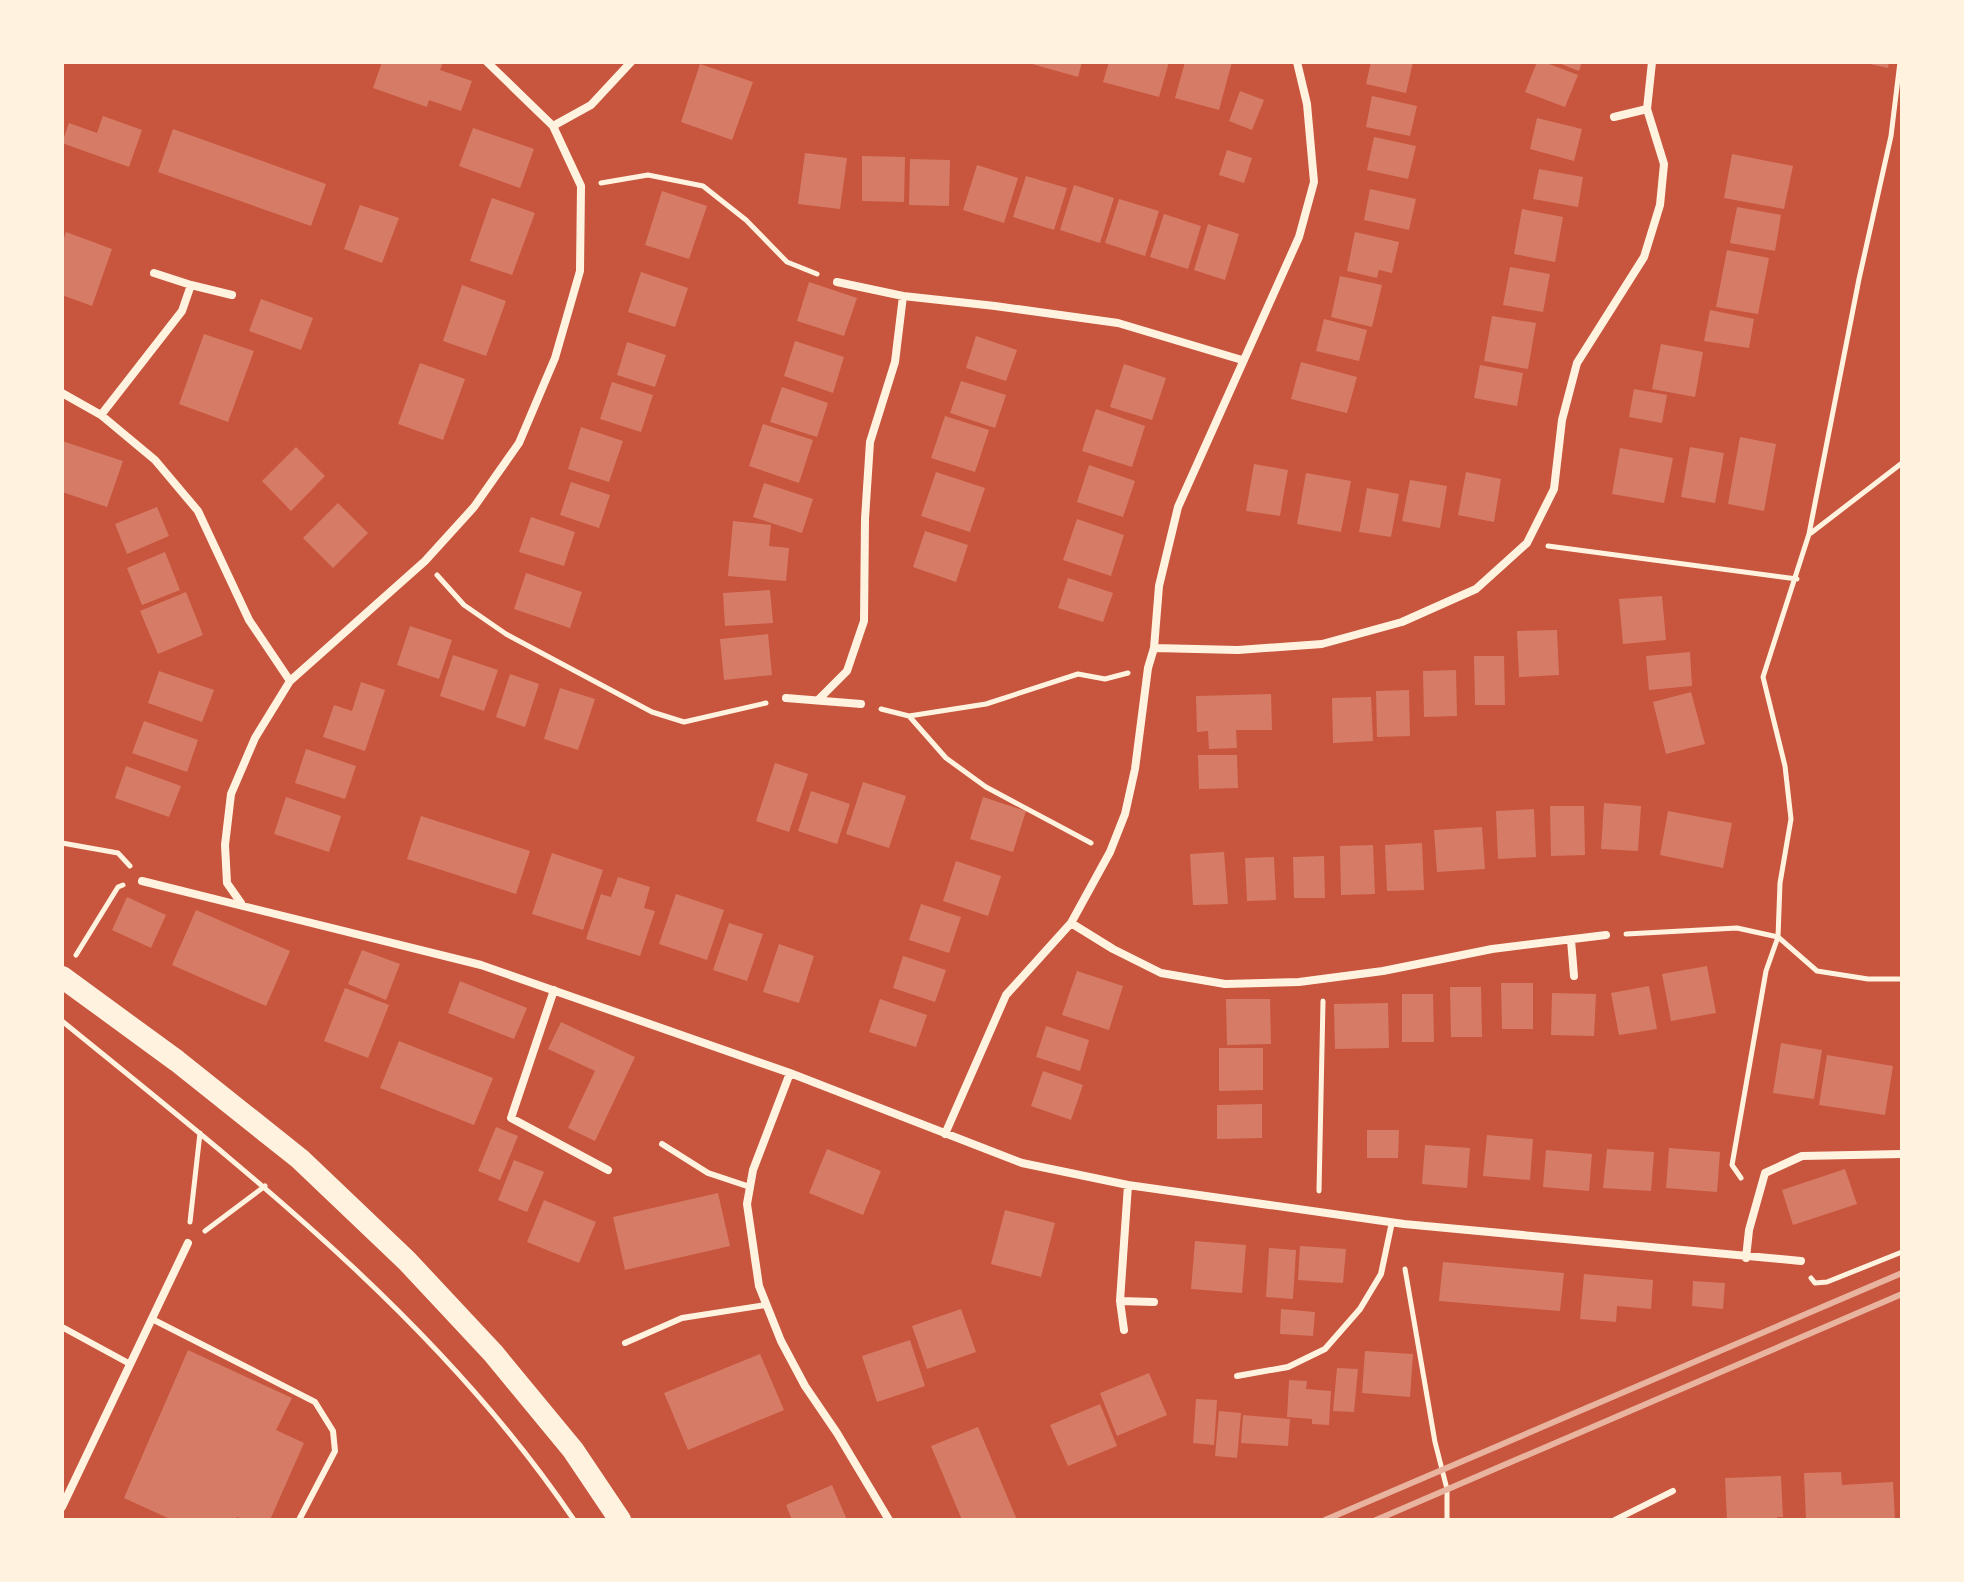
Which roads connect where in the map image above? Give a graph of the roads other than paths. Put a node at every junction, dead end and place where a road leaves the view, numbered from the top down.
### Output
1 (487, 62) edge
2 (631, 62) edge
3 (1297, 62) edge
4 (1652, 62) edge
5 (1647, 109) junction
6 (1614, 117) dead end
7 (553, 126) junction
8 (154, 273) dead end
9 (837, 282) road end
10 (191, 285) junction
11 (232, 295) dead end
12 (903, 296) junction
13 (1242, 360) junction
14 (62, 393) edge
15 (101, 415) junction
16 (1154, 648) junction
17 (290, 681) junction
18 (786, 698) road end
19 (819, 699) junction
20 (861, 704) road end
21 (142, 881) road end
22 (241, 903) junction
23 (1071, 923) junction
24 (1606, 935) road end
25 (1571, 940) junction
26 (1574, 976) dead end
27 (62, 977) edge
28 (554, 990) junction
29 (790, 1073) junction
30 (945, 1134) junction
31 (662, 1144) dead end
32 (1902, 1154) edge
33 (608, 1170) dead end
34 (1128, 1185) junction
35 (750, 1187) junction
36 (1392, 1222) junction
37 (188, 1243) road end
38 (1746, 1258) junction
39 (1801, 1261) road end
40 (1120, 1301) junction
41 (1154, 1302) dead end
42 (766, 1305) junction
43 (152, 1319) junction
44 (62, 1327) edge
45 (1124, 1330) dead end
46 (625, 1343) dead end
47 (130, 1364) junction
48 (1237, 1376) dead end
49 (1673, 1491) dead end
50 (62, 1507) edge
51 (299, 1520) edge
52 (620, 1520) edge
53 (889, 1520) edge
54 (1615, 1520) edge

1 - 7 street
2 - 7 street
3 - 13 street
4 - 5 street
5 - 6 street
5 - 16 street
7 - 17 street
8 - 10 street
9 - 12 street
10 - 11 street
10 - 15 street
12 - 13 street
12 - 19 street
13 - 16 street
14 - 15 street
15 - 17 street
16 - 23 street
17 - 22 street
18 - 19 street
19 - 20 street
21 - 22 street
22 - 28 street
23 - 25 street
23 - 30 street
24 - 25 street
25 - 26 street
27 - 52 highway
28 - 29 street
28 - 33 street
29 - 30 street
29 - 35 street
30 - 34 street
31 - 35 lane
32 - 38 street
34 - 36 street
34 - 40 street
35 - 42 street
36 - 38 street
36 - 48 lane
37 - 43 street
38 - 39 street
40 - 41 street
40 - 45 street
42 - 46 lane
42 - 53 street
43 - 47 street
43 - 51 lane
44 - 47 lane
47 - 50 street
49 - 54 lane

